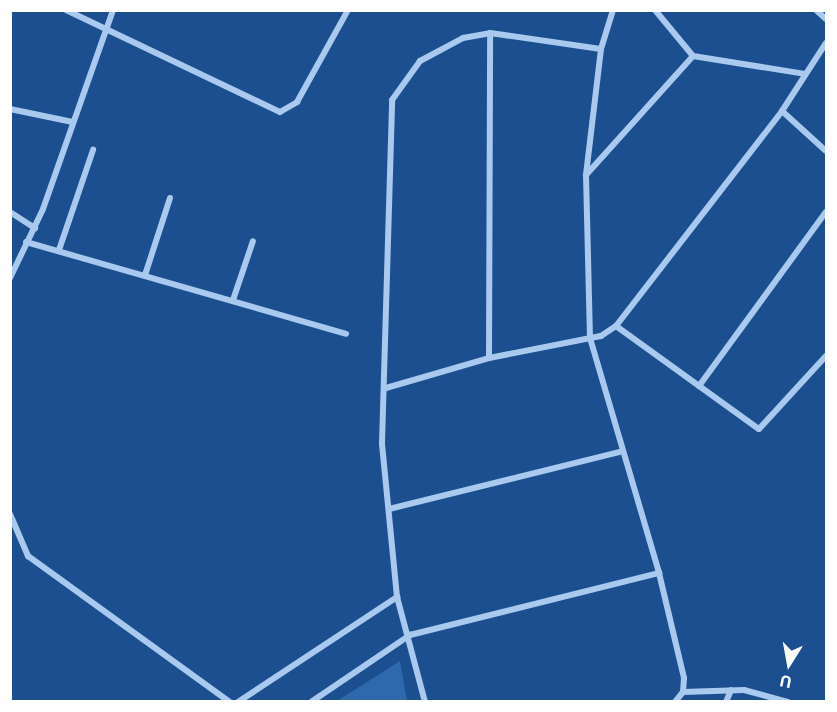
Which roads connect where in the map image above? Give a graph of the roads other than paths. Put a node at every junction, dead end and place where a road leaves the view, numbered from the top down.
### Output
1 (66, 10) edge
2 (113, 10) edge
3 (348, 10) edge
4 (613, 10) edge
5 (655, 10) edge
6 (816, 10) edge
7 (826, 19) edge
8 (106, 26) junction
9 (490, 33) junction
10 (826, 43) edge
11 (601, 49) junction
12 (693, 56) junction
13 (805, 74) junction
14 (10, 110) edge
15 (782, 111) junction
16 (72, 122) junction
17 (93, 150) dead end
18 (826, 151) edge
19 (586, 175) junction
20 (170, 198) dead end
21 (10, 212) edge
22 (826, 212) edge
23 (35, 228) junction
24 (253, 241) dead end
25 (26, 242) junction
26 (59, 250) junction
27 (145, 275) junction
28 (10, 278) edge
29 (232, 300) junction
30 (616, 326) junction
31 (346, 334) dead end
32 (590, 338) junction
33 (826, 356) edge
34 (489, 358) junction
35 (699, 386) junction
36 (386, 388) junction
37 (620, 452) junction
38 (389, 508) junction
39 (10, 514) edge
40 (659, 573) junction
41 (397, 597) junction
42 (410, 634) junction
43 (731, 690) junction
44 (683, 692) junction
45 (230, 702) edge
46 (238, 702) edge
47 (311, 702) edge
48 (425, 702) edge
49 (675, 702) edge
50 (726, 702) edge
51 (788, 702) edge

1 - 8 street
2 - 8 street
3 - 8 street
4 - 11 street
5 - 12 street
6 - 7 street
8 - 16 street
9 - 11 street
9 - 34 street
9 - 36 street
10 - 13 street
11 - 19 street
12 - 13 street
12 - 19 street
13 - 15 street
14 - 16 street
15 - 18 street
15 - 30 street
16 - 23 street
17 - 26 street
19 - 32 street
20 - 27 street
21 - 23 street
22 - 35 street
23 - 25 street
24 - 29 street
25 - 26 street
25 - 28 street
26 - 27 street
27 - 29 street
29 - 31 street
30 - 32 street
30 - 35 street
32 - 34 street
32 - 37 street
33 - 35 street
34 - 36 street
36 - 38 street
37 - 38 street
37 - 40 street
38 - 41 street
39 - 45 street
40 - 42 street
40 - 44 street
41 - 42 street
41 - 46 street
42 - 47 street
42 - 48 street
43 - 44 street
43 - 50 street
43 - 51 street
44 - 49 street

